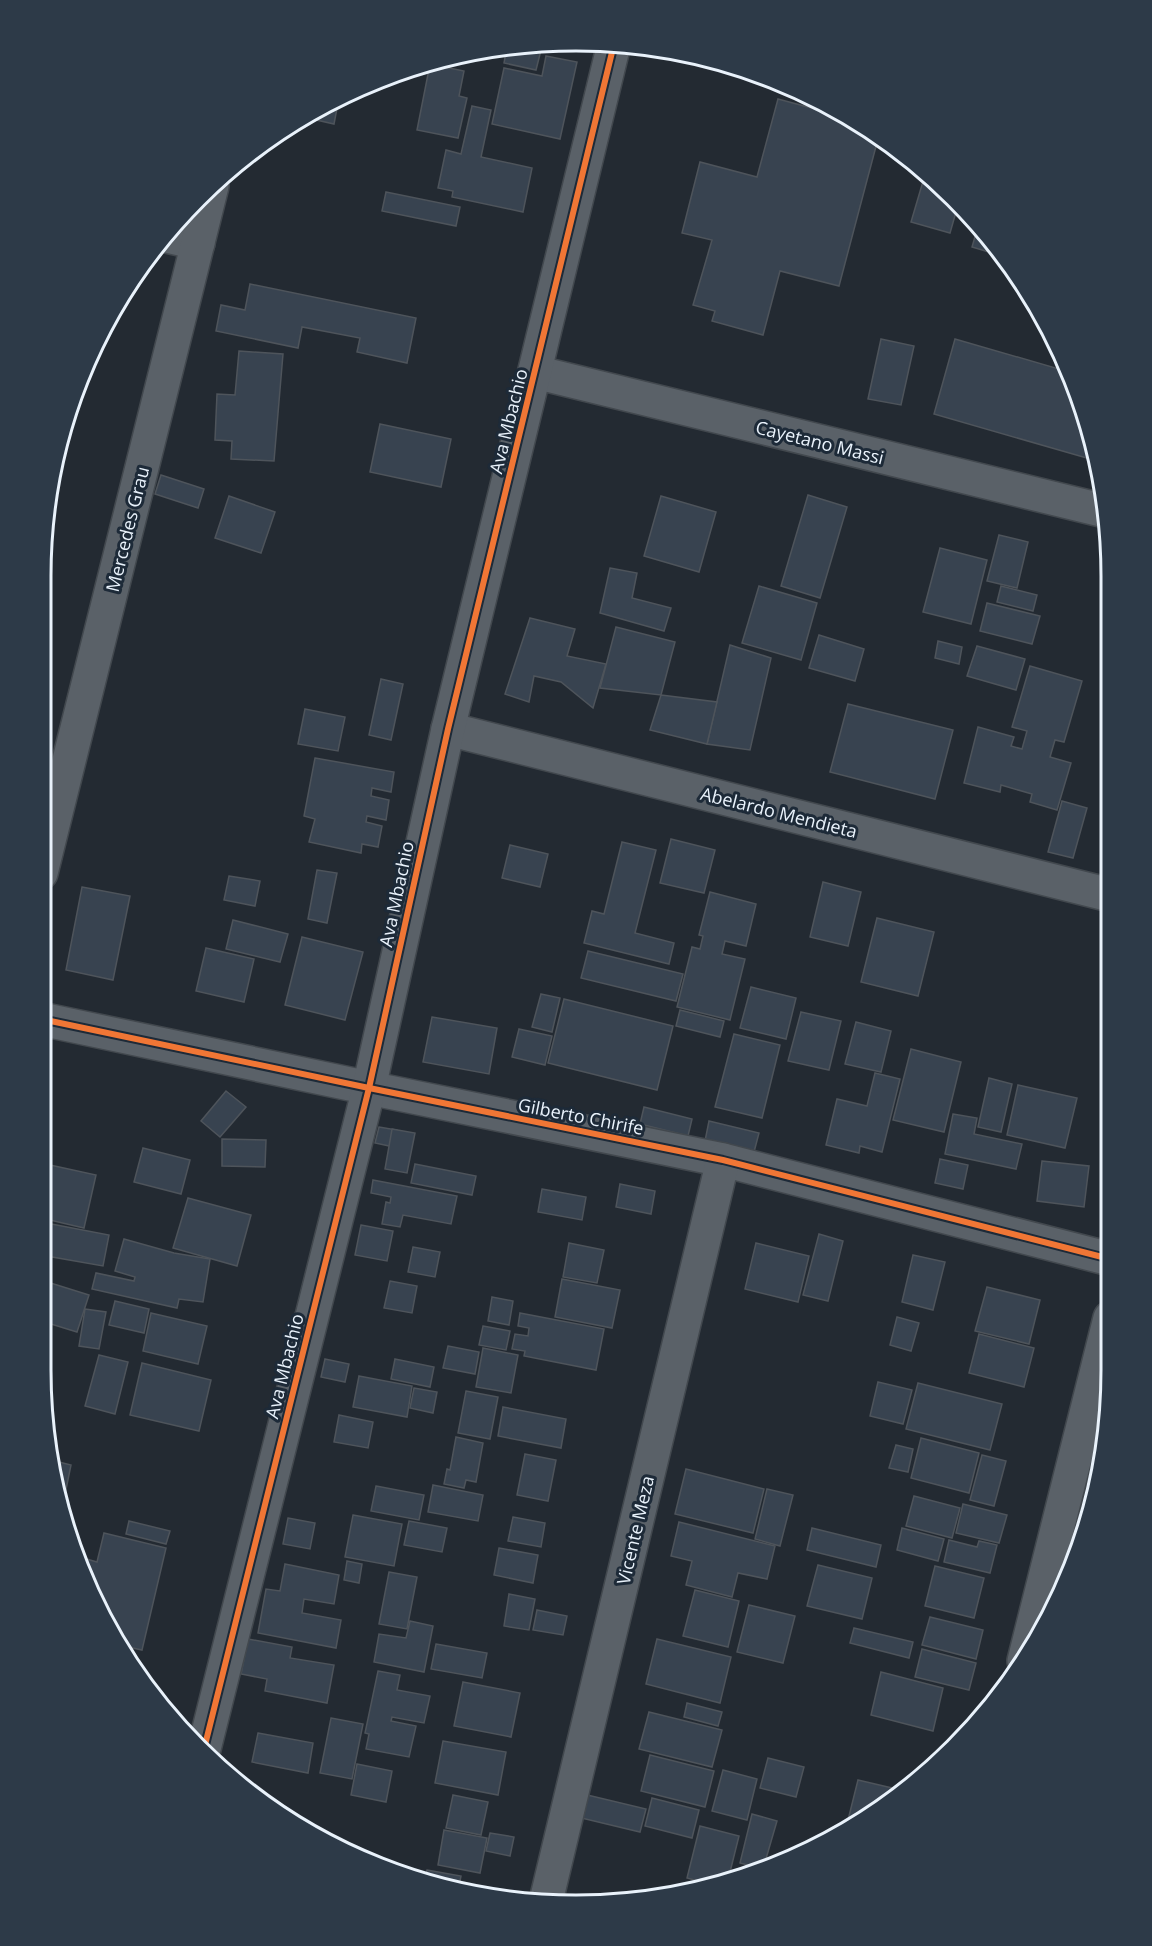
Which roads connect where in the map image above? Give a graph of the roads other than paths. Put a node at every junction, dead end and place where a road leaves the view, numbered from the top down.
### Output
1 (612, 52) edge
2 (208, 202) edge
3 (174, 238) edge
4 (198, 243) junction
5 (535, 372) junction
6 (1097, 509) edge
7 (448, 729) junction
8 (51, 833) edge
9 (1101, 892) edge
10 (51, 1021) edge
11 (369, 1088) junction
12 (723, 1160) junction
13 (1101, 1257) edge
14 (1101, 1354) edge
15 (1032, 1631) edge
16 (206, 1742) edge
17 (548, 1894) edge

1 - 5 street, Ava Mbachio
2 - 4 street, Mercedes Grau
3 - 4 street
4 - 8 street, Mercedes Grau
5 - 6 street, Cayetano Massi
5 - 7 street, Ava Mbachio
7 - 9 street, Abelardo Mendieta
7 - 11 street, Ava Mbachio
10 - 11 street, Gilberto Chirife
11 - 12 street, Gilberto Chirife
11 - 16 street, Ava Mbachio
12 - 13 street, Gilberto Chirife
12 - 17 street, Vicente Meza
14 - 15 street

